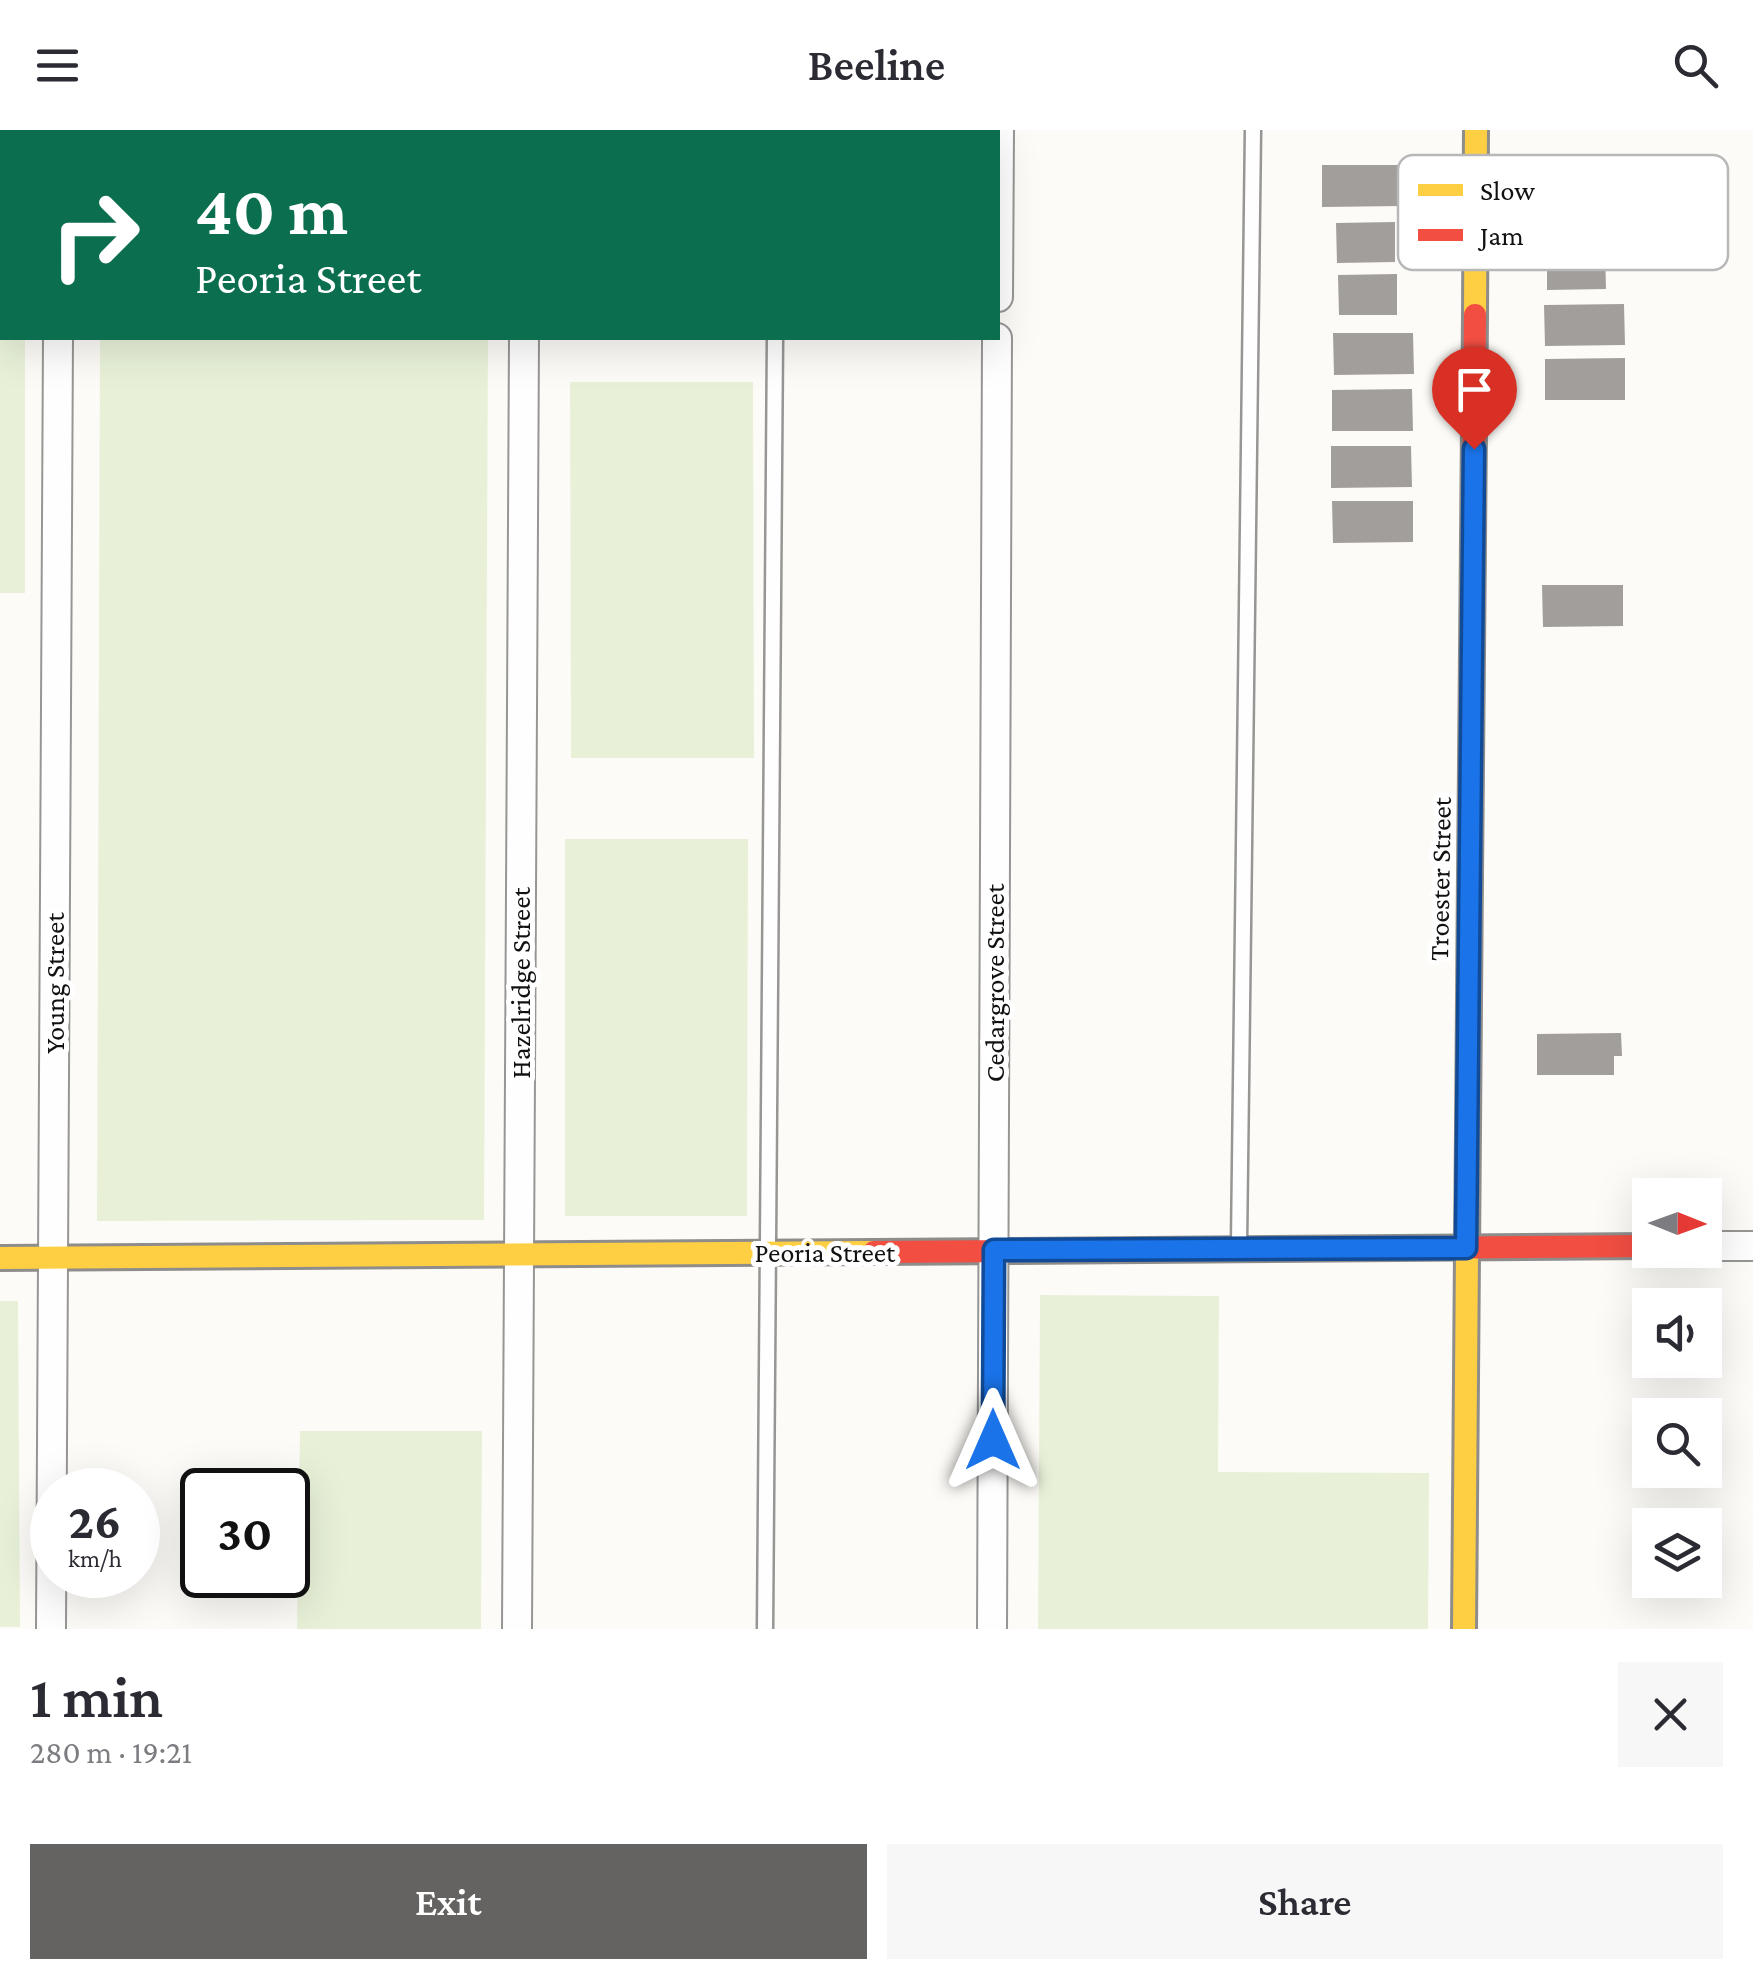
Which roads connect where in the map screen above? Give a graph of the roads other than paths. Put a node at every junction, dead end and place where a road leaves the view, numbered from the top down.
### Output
1 (1252, 130) edge
2 (1476, 130) edge
3 (1476, 155) edge
4 (1475, 270) edge
5 (58, 340) edge
6 (524, 340) edge
7 (775, 340) edge
8 (997, 340) edge
9 (1632, 1246) edge
10 (1722, 1246) edge
11 (1753, 1246) edge
12 (1466, 1248) junction
13 (1239, 1249) junction
14 (994, 1250) junction
15 (766, 1252) junction
16 (518, 1254) junction
17 (0, 1258) edge
18 (52, 1258) junction
19 (51, 1629) edge
20 (517, 1629) edge
21 (764, 1629) edge
22 (992, 1629) edge
23 (1464, 1629) edge

1 - 13 lane
2 - 3 street, Troester Street
4 - 12 street, Troester Street
5 - 18 street, Young Street
6 - 16 street, Hazelridge Street
7 - 15 lane
8 - 14 street, Cedargrove Street
9 - 12 street, Peoria Street
10 - 11 street
12 - 13 street, Peoria Street
12 - 23 street, Troester Street
13 - 14 street, Peoria Street
14 - 15 street, Peoria Street
14 - 22 street, Cedargrove Street
15 - 16 street, Peoria Street
15 - 21 lane
16 - 18 street, Peoria Street
16 - 20 street, Hazelridge Street
17 - 18 street, Peoria Street
18 - 19 street, Young Street

